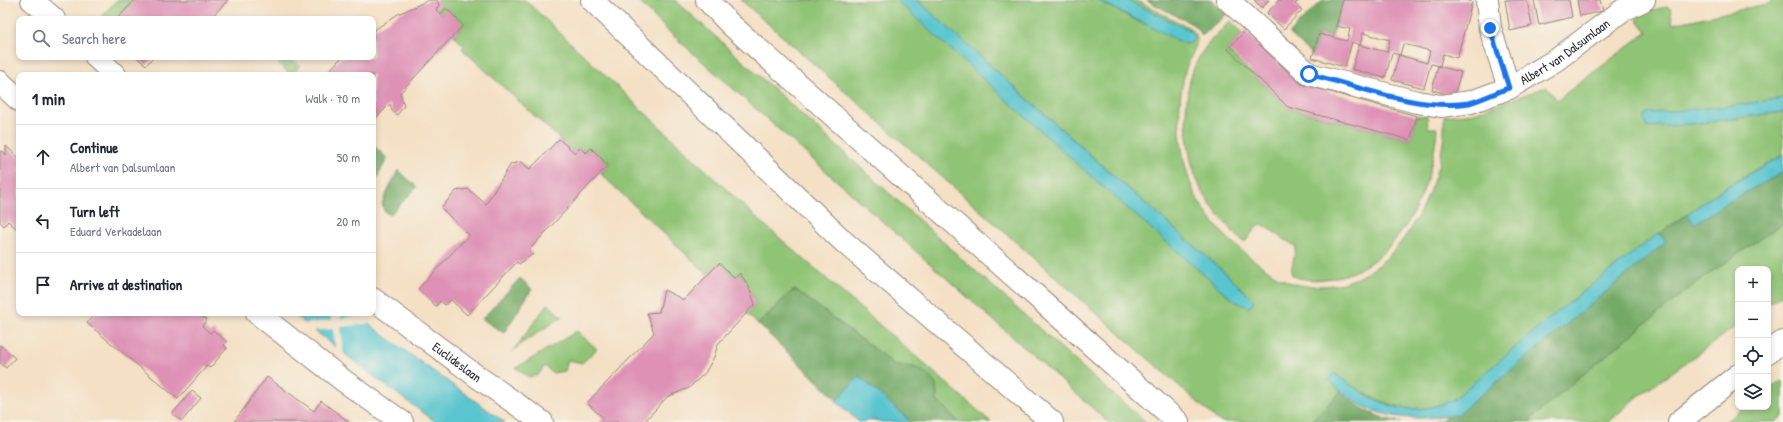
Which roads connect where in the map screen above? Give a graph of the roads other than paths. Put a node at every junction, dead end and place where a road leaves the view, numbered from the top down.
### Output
1 (32, 0) edge
2 (592, 0) edge
3 (707, 0) edge
4 (1228, 0) edge
5 (1487, 0) edge
6 (1644, 0) edge
7 (51, 16) edge
8 (99, 60) edge
9 (112, 72) edge
10 (0, 82) edge
11 (1509, 88) junction
12 (16, 97) edge
13 (376, 301) edge
14 (261, 316) edge
15 (1783, 342) edge
16 (1771, 350) edge
17 (1735, 376) edge
18 (402, 422) edge
19 (542, 422) edge
20 (1052, 422) edge
21 (1178, 422) edge
22 (1679, 422) edge

1 - 7 main road
2 - 20 main road
3 - 21 main road
4 - 11 main road, Albert van Dalsumlaan
5 - 11 main road
6 - 11 main road, Albert van Dalsumlaan
8 - 9 main road
10 - 12 main road
13 - 19 main road, Euclideslaan
14 - 18 main road
15 - 16 main road
17 - 22 main road

